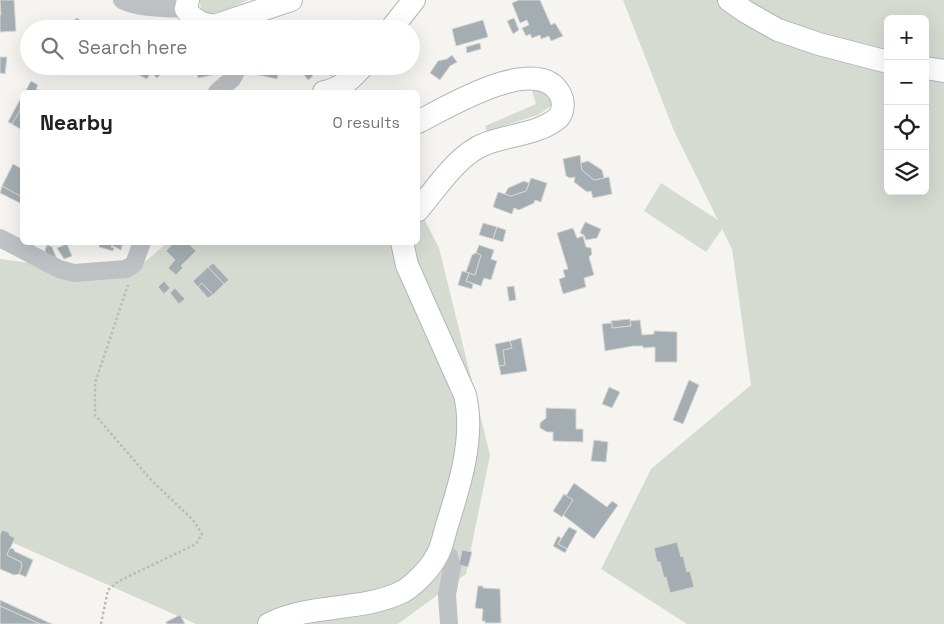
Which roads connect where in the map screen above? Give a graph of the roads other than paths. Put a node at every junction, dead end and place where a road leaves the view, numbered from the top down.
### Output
1 (122, 0) edge
2 (291, 0) edge
3 (414, 0) edge
4 (729, 0) edge
5 (187, 4) edge
6 (197, 20) edge
7 (232, 20) edge
8 (398, 20) edge
9 (884, 61) edge
10 (929, 69) edge
11 (944, 71) edge
12 (234, 75) edge
13 (355, 75) edge
14 (219, 90) edge
15 (334, 90) edge
16 (420, 121) edge
17 (420, 208) edge
18 (0, 238) edge
19 (141, 245) edge
20 (403, 245) edge
21 (439, 550) junction
22 (269, 624) edge
23 (449, 624) edge

1 - 5 street
2 - 7 main road
3 - 8 main road
4 - 9 main road
5 - 6 main road
10 - 11 main road
12 - 14 street
13 - 15 main road
16 - 17 main road
18 - 19 street
20 - 21 main road
21 - 22 main road
21 - 23 street

